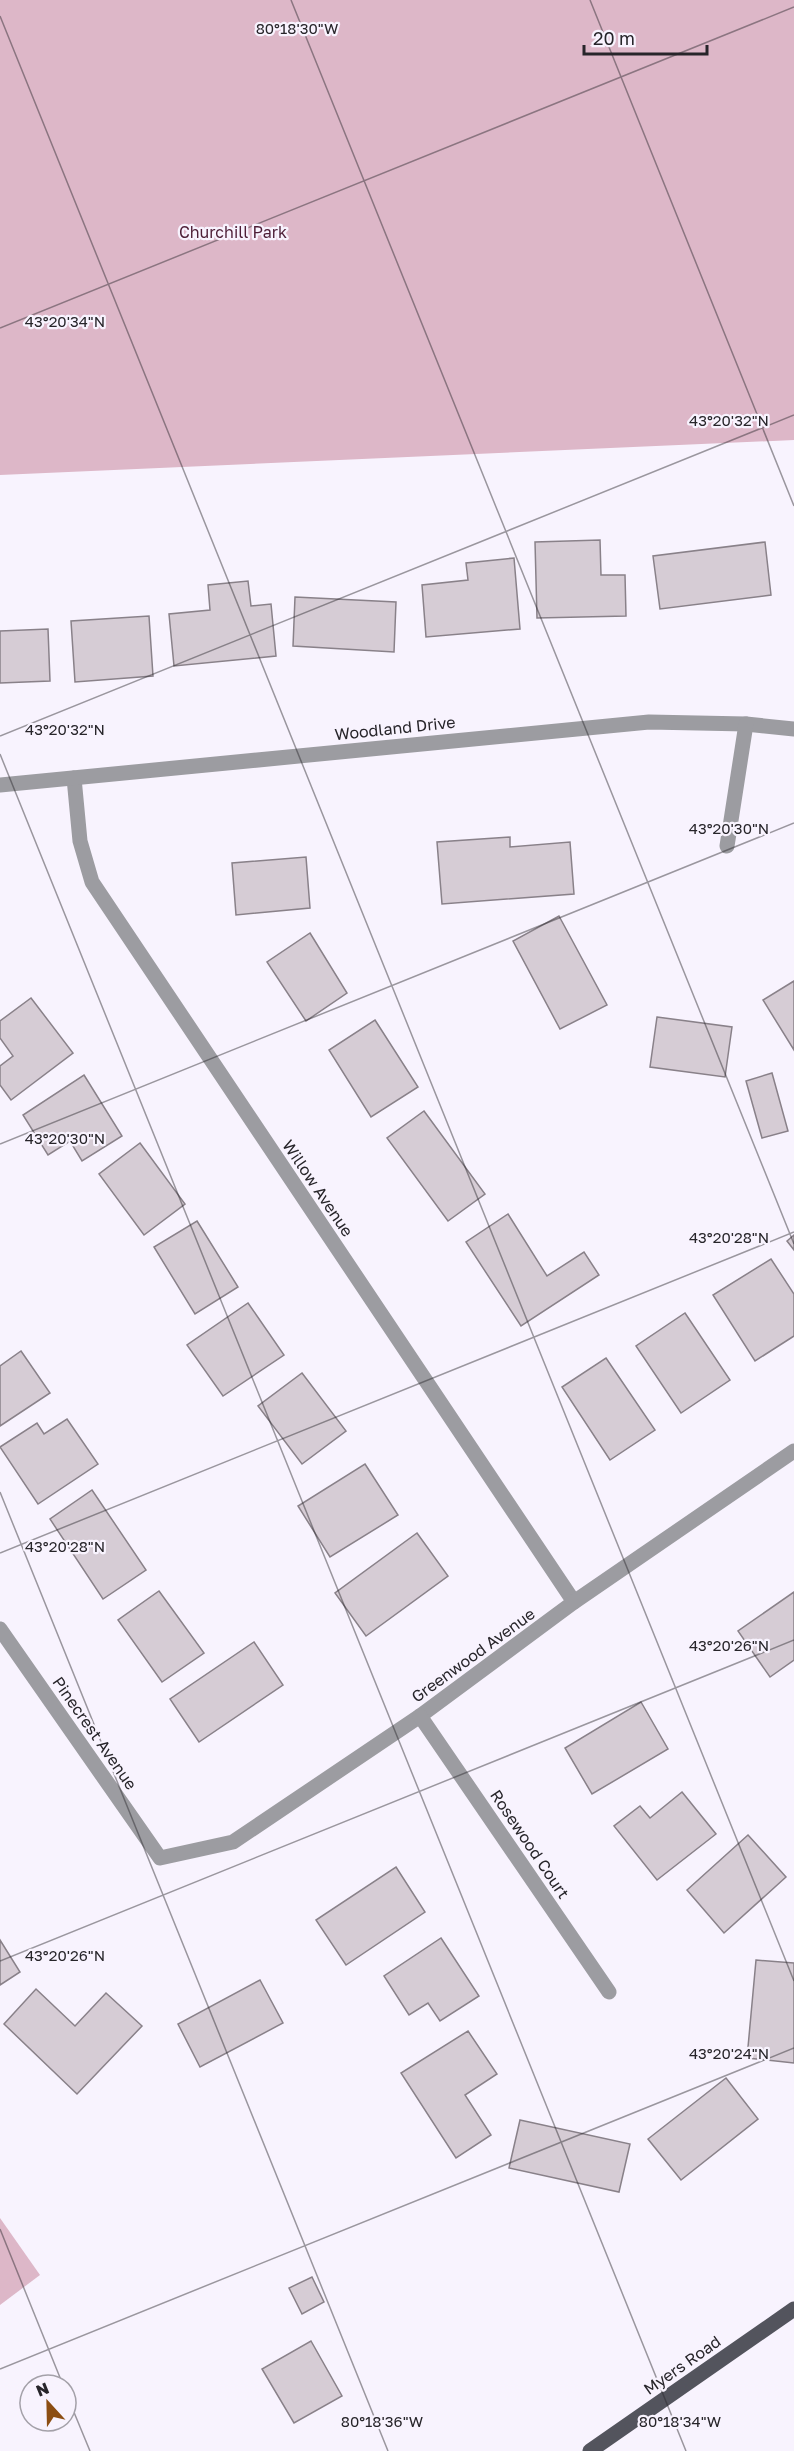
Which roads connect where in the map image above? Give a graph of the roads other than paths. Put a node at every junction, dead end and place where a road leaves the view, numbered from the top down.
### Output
1 (746, 724) junction
2 (794, 729) edge
3 (74, 778) junction
4 (0, 785) edge
5 (727, 846) dead end
6 (794, 1451) edge
7 (574, 1602) junction
8 (0, 1629) edge
9 (420, 1716) junction
10 (160, 1858) joint
11 (609, 1992) dead end
12 (794, 2309) edge
13 (590, 2451) edge

1 - 2 street, Woodland Drive
1 - 3 street, Woodland Drive
1 - 5 street
3 - 4 street, Woodland Drive
3 - 7 street, Willow Avenue
6 - 7 street, Greenwood Avenue
7 - 9 street, Greenwood Avenue
8 - 10 street, Pinecrest Avenue
9 - 10 street, Greenwood Avenue
9 - 11 street, Rosewood Court
12 - 13 main road, Myers Road

